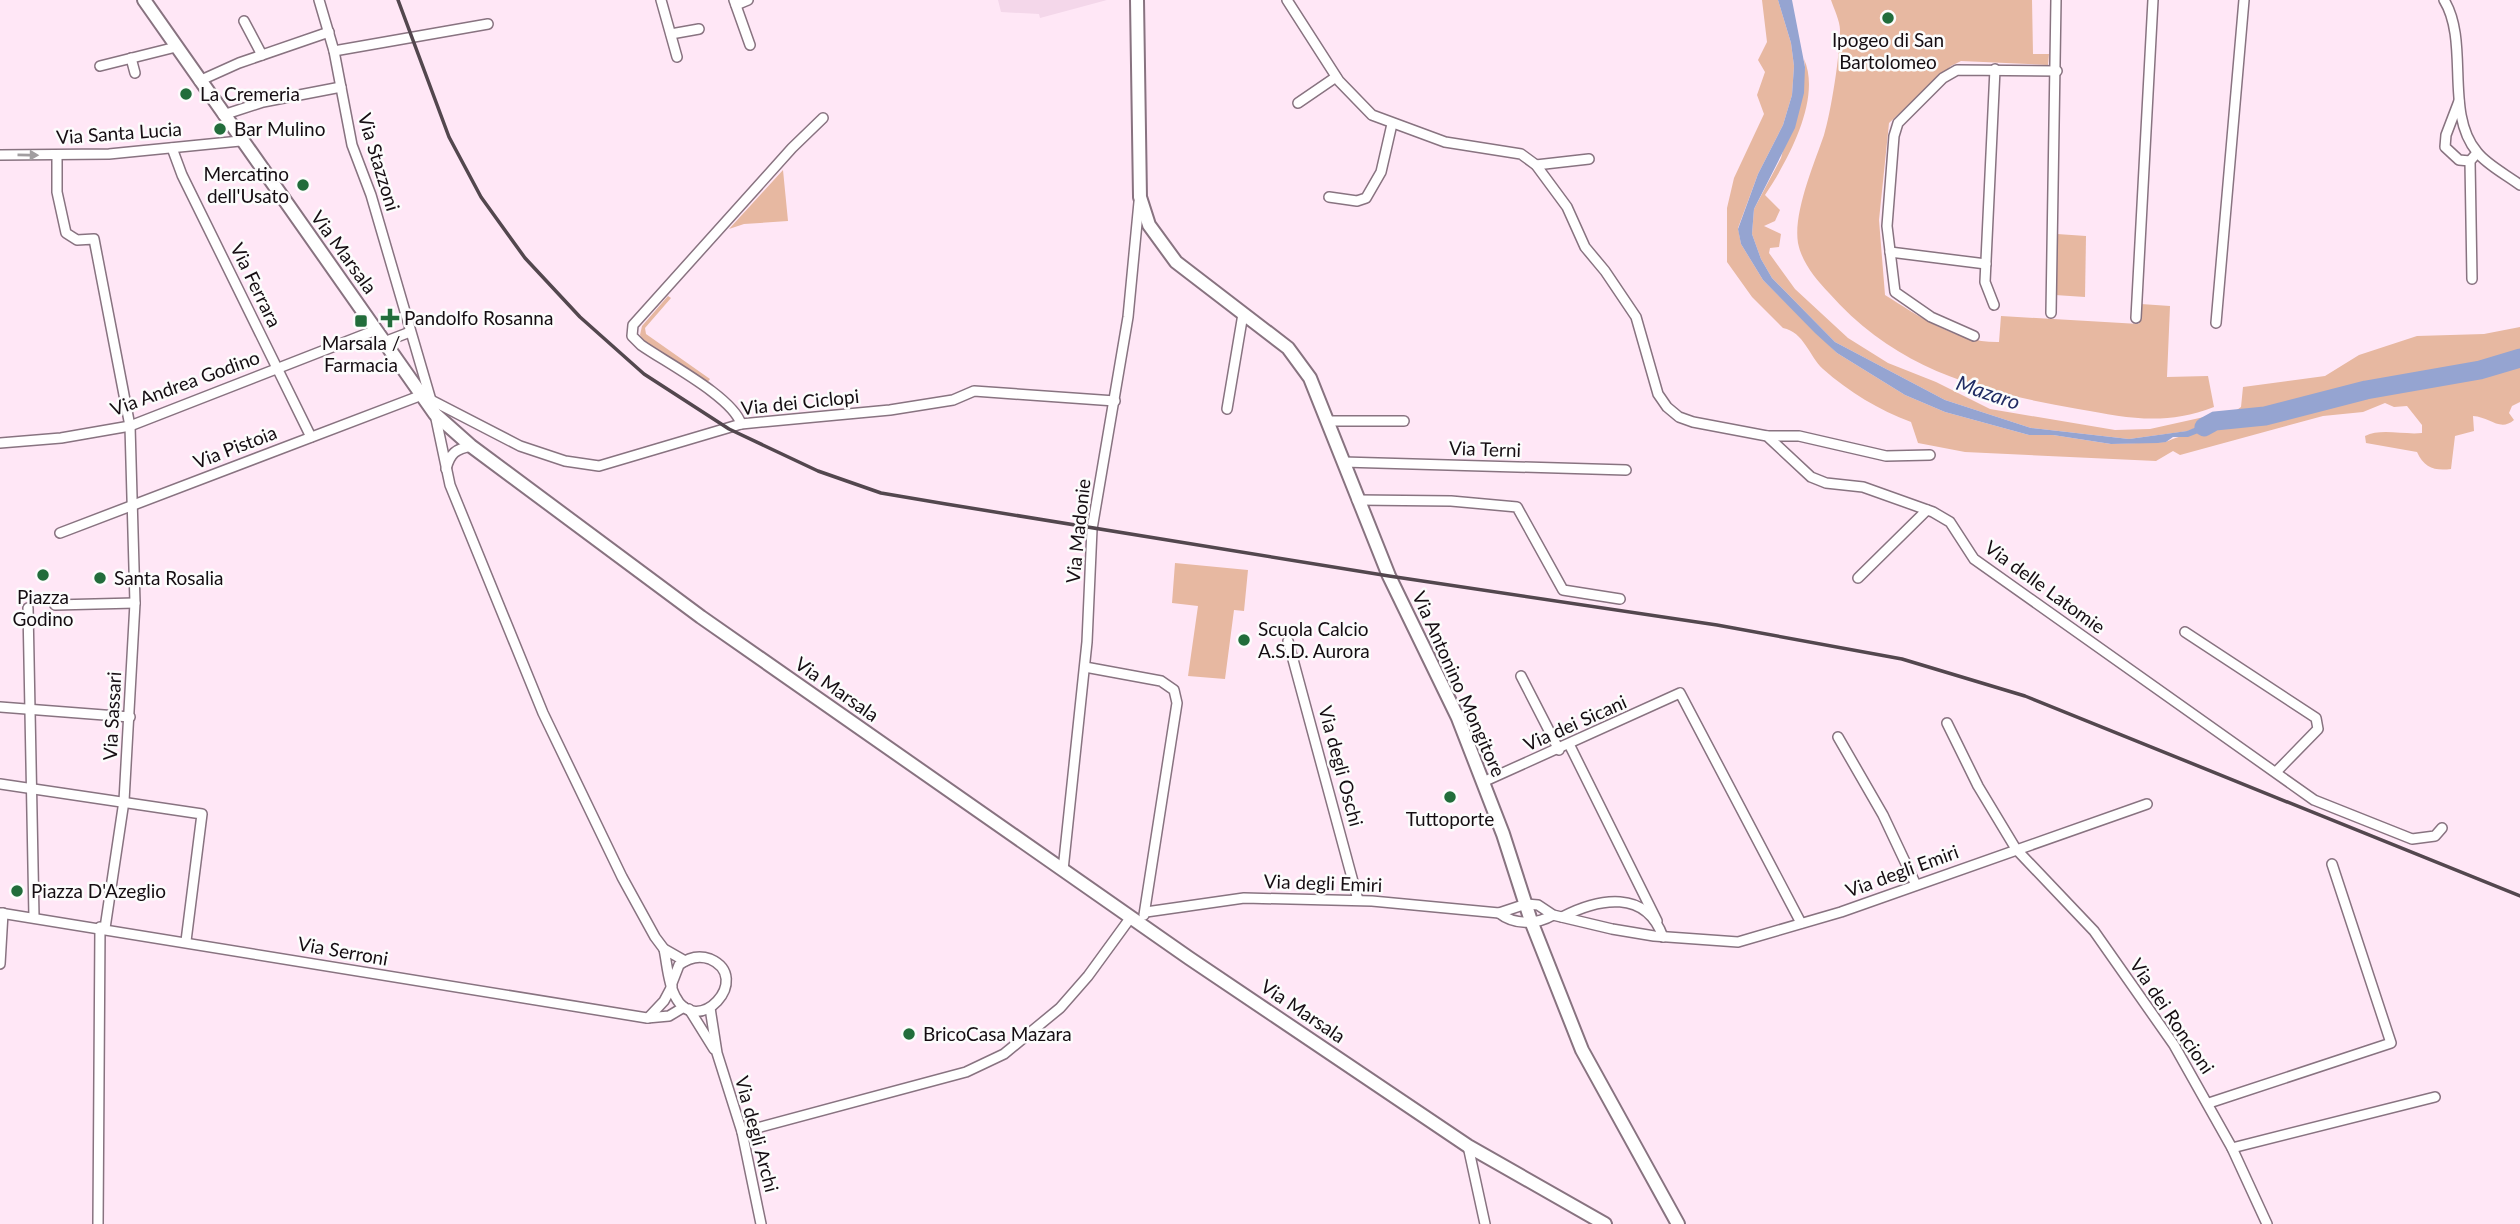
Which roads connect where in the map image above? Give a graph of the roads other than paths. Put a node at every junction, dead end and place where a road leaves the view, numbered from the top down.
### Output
1 (144, 0) edge
2 (319, 0) edge
3 (661, 0) edge
4 (748, 0) edge
5 (1137, 0) edge
6 (1287, 0) edge
7 (2056, 0) edge
8 (2153, 0) edge
9 (2244, 0) edge
10 (2444, 0) edge
11 (2452, 0) edge
12 (735, 3) edge
13 (2451, 11) junction
14 (244, 21) dead end
15 (488, 24) dead end
16 (699, 29) dead end
17 (329, 32) junction
18 (671, 34) junction
19 (750, 45) dead end
20 (176, 47) junction
21 (334, 51) junction
22 (262, 55) junction
23 (677, 57) dead end
24 (131, 58) junction
25 (100, 66) dead end
26 (1994, 69) junction
27 (2056, 71) junction
28 (135, 73) dead end
29 (1336, 77) junction
30 (199, 81) junction
31 (341, 87) junction
32 (2460, 99) junction
33 (1297, 103) dead end
34 (223, 115) junction
35 (823, 118) dead end
36 (1392, 124) junction
37 (240, 141) junction
38 (172, 148) junction
39 (2477, 153) junction
40 (0, 155) edge
41 (57, 156) junction
42 (1589, 159) dead end
43 (2470, 161) junction
44 (1536, 165) junction
45 (2520, 185) edge
46 (1140, 197) junction
47 (1329, 197) dead end
48 (1890, 252) junction
49 (1986, 264) junction
50 (2472, 279) dead end
51 (1994, 305) dead end
52 (2051, 313) dead end
53 (1243, 314) junction
54 (2136, 318) dead end
55 (2216, 323) dead end
56 (376, 330) junction
57 (410, 332) junction
58 (1974, 336) dead end
59 (384, 342) junction
60 (278, 368) junction
61 (425, 397) junction
62 (1115, 401) junction
63 (1227, 409) dead end
64 (435, 414) junction
65 (1329, 421) junction
66 (1404, 421) dead end
67 (741, 424) junction
68 (130, 426) junction
69 (1767, 436) junction
70 (311, 437) junction
71 (0, 443) edge
72 (471, 446) junction
73 (1930, 455) dead end
74 (1343, 462) junction
75 (445, 470) junction
76 (1626, 470) dead end
77 (1357, 500) junction
78 (132, 505) junction
79 (1927, 510) junction
80 (60, 533) dead end
81 (1858, 578) dead end
82 (1620, 598) dead end
83 (135, 603) junction
84 (55, 605) dead end
85 (28, 608) dead end
86 (2185, 632) dead end
87 (1288, 641) dead end
88 (1084, 667) junction
89 (1521, 676) dead end
90 (0, 707) edge
91 (30, 710) junction
92 (131, 717) junction
93 (1947, 723) dead end
94 (1838, 737) dead end
95 (1570, 746) junction
96 (1559, 750) junction
97 (2276, 772) junction
98 (1483, 782) junction
99 (0, 784) edge
100 (32, 787) junction
101 (124, 801) junction
102 (2147, 804) dead end
103 (2442, 828) dead end
104 (2016, 849) junction
105 (2332, 864) dead end
106 (1063, 870) junction
107 (1916, 885) junction
108 (1358, 900) junction
109 (1526, 904) junction
110 (1, 913) edge
111 (1499, 913) junction
112 (1558, 916) junction
113 (34, 917) junction
114 (1139, 917) junction
115 (1531, 921) junction
116 (1657, 921) junction
117 (1801, 923) junction
118 (103, 928) junction
119 (1663, 937) junction
120 (186, 941) junction
121 (664, 949) junction
122 (685, 961) junction
123 (0, 964) edge
124 (672, 985) junction
125 (686, 1008) junction
126 (710, 1008) junction
127 (647, 1018) junction
128 (717, 1053) junction
129 (2435, 1097) dead end
130 (2209, 1103) junction
131 (742, 1132) junction
132 (1468, 1146) junction
133 (2232, 1148) junction
134 (98, 1224) edge
135 (761, 1224) edge
136 (1485, 1224) edge
137 (1605, 1224) edge
138 (1678, 1224) edge
139 (2267, 1224) edge

1 - 20 main road, Via Marsala
2 - 17 street, Via Stazzoni
3 - 18 street
4 - 12 street
5 - 46 main road, Via Antonino Mongitore
6 - 29 street
7 - 27 street
8 - 54 street
9 - 55 street
10 - 13 street
11 - 13 street
12 - 19 street
13 - 32 street
14 - 22 street
15 - 21 street
16 - 18 street
17 - 21 street, Via Stazzoni
17 - 22 street
18 - 23 street
20 - 24 street
20 - 30 main road, Via Marsala
21 - 31 street, Via Stazzoni
22 - 30 street
24 - 25 street
24 - 28 street
26 - 27 street
26 - 48 street
26 - 49 street
27 - 52 street
29 - 33 street
29 - 36 street
30 - 34 main road, Via Marsala
31 - 34 street
31 - 57 street, Via Stazzoni
32 - 39 street
32 - 43 street
34 - 37 main road, Via Marsala
35 - 67 street
36 - 44 street
36 - 47 street
37 - 38 street, Via Santa Lucia
37 - 56 main road, Via Marsala
38 - 41 street, Via Santa Lucia
38 - 60 street, Via Ferrara
39 - 43 street
39 - 45 street
40 -> 41 street, Via Santa Lucia
41 - 68 street, Via Sassari
42 - 44 street
43 - 50 street
44 - 69 street
46 - 53 main road, Via Antonino Mongitore
46 - 62 street, Via Madonie
48 - 49 street
48 - 58 street
49 - 51 street
53 - 63 street
53 - 65 main road, Via Antonino Mongitore
56 - 59 main road, Via Marsala
56 - 60 street, Via Andrea Godino
57 - 59 street
57 - 61 street, Via Stazzoni
59 - 61 main road, Via Marsala
60 - 68 street, Via Andrea Godino
60 - 70 street, Via Ferrara
61 - 64 main road, Via Marsala
61 - 67 street, Via dei Ciclopi
61 - 70 street, Via Pistoia
62 - 67 street, Via dei Ciclopi
62 - 88 street, Via Madonie
64 - 72 main road, Via Marsala
64 - 75 street
65 - 66 street
65 - 74 main road, Via Antonino Mongitore
68 - 71 street, Via Andrea Godino
68 - 78 street, Via Sassari
69 - 73 street
69 - 79 street, Via delle Latomie
70 - 78 street, Via Pistoia
72 - 75 street
72 - 106 main road, Via Marsala
74 - 76 street, Via Terni
74 - 77 main road, Via Antonino Mongitore
75 - 121 street
77 - 82 street
77 - 98 main road, Via Antonino Mongitore
78 - 80 street, Via Pistoia
78 - 83 street, Via Sassari
79 - 81 street
79 - 97 street, Via delle Latomie
83 - 84 street
83 - 92 street, Via Sassari
85 - 91 street
86 - 97 street
87 - 108 street, Via degli Oschi
88 - 106 street, Via Madonie
88 - 114 street
89 - 96 street
90 - 91 street
91 - 92 street
91 - 100 street
92 - 101 street, Via Sassari
93 - 104 street, Via dei Roncioni
94 - 107 street
95 - 96 street, Via dei Sicani
95 - 116 street
95 - 117 street, Via dei Sicani
96 - 98 street, Via dei Sicani
97 - 103 street, Via delle Latomie
98 - 109 main road, Via Antonino Mongitore
99 - 100 street
100 - 101 street
100 - 113 street
101 - 118 street, Via Sassari
101 - 120 street
102 - 104 street, Via degli Emiri
104 - 107 street, Via degli Emiri
104 - 130 street, Via dei Roncioni
105 - 130 street
106 - 114 main road, Via Marsala
107 - 117 street, Via degli Emiri
108 - 111 street, Via degli Emiri
108 - 114 street, Via degli Emiri
109 - 111 street, Via degli Emiri
109 - 112 street, Via degli Emiri
109 - 115 main road, Via Antonino Mongitore
110 - 113 street
110 - 123 street
111 - 115 street, Via degli Emiri
112 - 115 street, Via degli Emiri
112 - 116 street, Via degli Emiri
112 - 119 street, Via degli Emiri
113 - 118 street, Via Serroni
114 - 131 street
114 - 132 main road, Via Marsala
115 - 138 main road, Via Antonino Mongitore
116 - 119 street
117 - 119 street, Via degli Emiri
118 - 120 street, Via Serroni
118 - 134 street, Via Sassari
120 - 127 street, Via Serroni
121 - 122 street
121 - 124 street
122 - 124 street
122 - 126 street
124 - 125 street
124 - 127 street
125 - 126 street
125 - 127 street, Via Serroni
125 - 128 street, Via degli Archi
126 - 128 street, Via degli Archi
128 - 131 street, Via degli Archi
129 - 133 street
130 - 133 street, Via dei Roncioni
131 - 135 street, Via degli Archi
132 - 136 street
132 - 137 main road, Via Marsala
133 - 139 street, Via dei Roncioni

